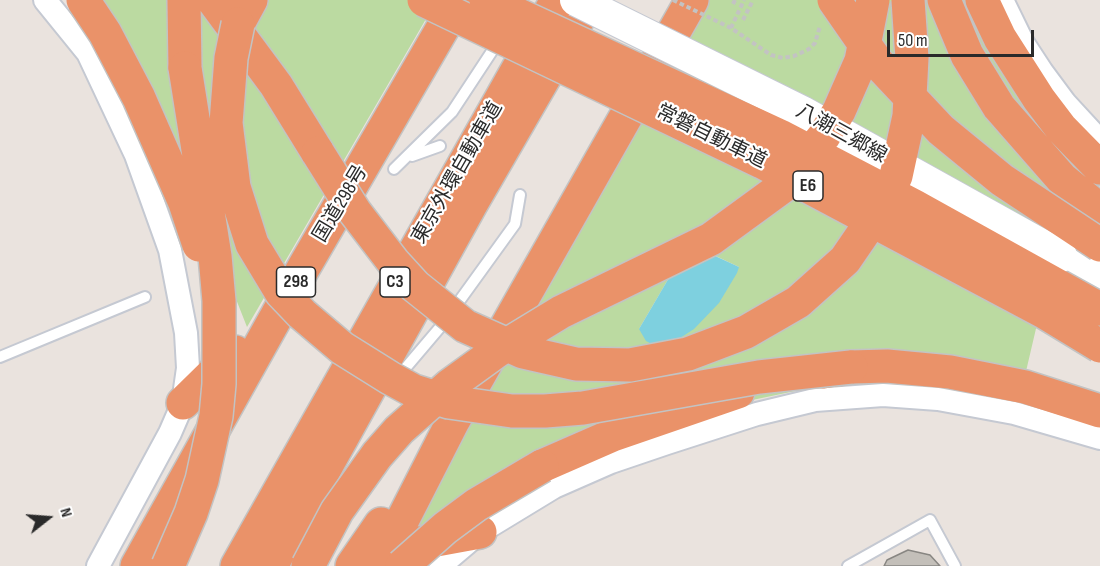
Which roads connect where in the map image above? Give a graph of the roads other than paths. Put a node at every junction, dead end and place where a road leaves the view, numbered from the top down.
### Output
1 (45, 0) edge
2 (83, 0) edge
3 (184, 0) edge
4 (213, 0) edge
5 (424, 0) edge
6 (459, 0) edge
7 (486, 0) edge
8 (557, 0) edge
9 (576, 0) edge
10 (589, 0) edge
11 (692, 0) edge
12 (873, 0) edge
13 (908, 0) edge
14 (944, 0) edge
15 (982, 0) edge
16 (1002, 0) edge
17 (244, 8) edge
18 (827, 11) edge
19 (515, 21) edge
20 (1100, 141) edge
21 (440, 146) dead end
22 (409, 157) junction
23 (1100, 168) edge
24 (394, 169) dead end
25 (520, 195) dead end
26 (1100, 210) edge
27 (1100, 245) edge
28 (304, 267) junction
29 (1100, 279) edge
30 (145, 297) dead end
31 (1100, 309) edge
32 (1100, 346) edge
33 (219, 350) junction
34 (0, 357) edge
35 (851, 367) junction
36 (183, 403) junction
37 (1100, 411) edge
38 (453, 421) junction
39 (345, 433) junction
40 (1100, 438) edge
41 (480, 532) junction
42 (390, 560) edge
43 (98, 566) edge
44 (137, 566) edge
45 (168, 566) edge
46 (237, 566) edge
47 (271, 566) edge
48 (308, 566) edge
49 (352, 566) edge
50 (440, 566) edge
51 (848, 566) edge
52 (954, 566) edge

1 - 36 street
2 - 33 highway, bridge
3 - 33 highway, bridge
4 - 13 highway, bridge
5 - 19 highway, bridge
6 - 28 highway, 国道298号 / 298
7 - 19 highway, bridge
8 - 46 highway, 東京外環自動車道 / C3
9 - 29 main road, 八潮三郷線, bridge
10 - 39 highway, 東京外環自動車道 / C3
11 - 38 highway
12 - 48 highway, bridge
14 - 26 highway
15 - 23 highway
16 - 20 street
17 - 35 highway, bridge
18 - 27 highway, bridge
19 - 22 lane
19 - 31 highway, 常磐自動車道 / E6, bridge
19 - 32 highway, 常磐自動車道 / E6, bridge
21 - 22 lane
22 - 24 lane
25 - 39 lane
28 - 36 highway
28 - 44 highway, 国道298号 / 298
30 - 34 lane
33 - 45 highway, bridge
35 - 37 highway
35 - 42 highway, bridge
36 - 43 street
38 - 42 highway
38 - 49 highway
39 - 47 highway, 東京外環自動車道 / C3
40 - 41 street
41 - 42 highway
41 - 50 street
51 - 52 lane

